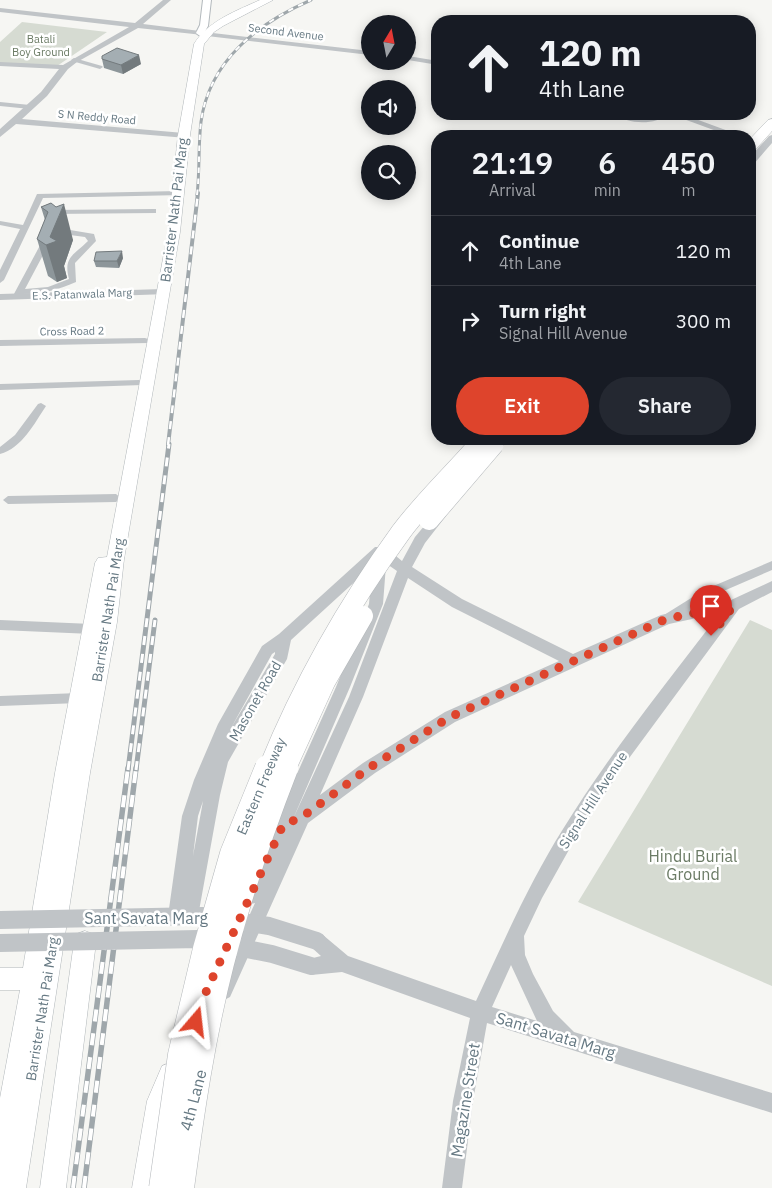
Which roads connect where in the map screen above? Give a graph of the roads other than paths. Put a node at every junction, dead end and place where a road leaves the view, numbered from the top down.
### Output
1 (168, 0) edge
2 (202, 0) edge
3 (207, 0) edge
4 (252, 0) edge
5 (268, 0) edge
6 (0, 10) edge
7 (136, 26) junction
8 (202, 32) junction
9 (361, 52) edge
10 (416, 59) edge
11 (74, 60) junction
12 (431, 62) edge
13 (0, 64) edge
14 (65, 67) junction
15 (100, 68) dead end
16 (0, 104) edge
17 (30, 107) junction
18 (772, 119) edge
19 (689, 120) edge
20 (15, 121) junction
21 (772, 123) edge
22 (713, 130) edge
23 (0, 134) edge
24 (180, 136) junction
25 (756, 136) edge
26 (772, 136) edge
27 (756, 138) edge
28 (756, 152) edge
29 (756, 156) edge
30 (174, 193) junction
31 (153, 211) dead end
32 (34, 212) junction
33 (0, 223) edge
34 (25, 228) junction
35 (3, 263) edge
36 (0, 280) edge
37 (159, 292) junction
38 (19, 294) junction
39 (0, 297) edge
40 (145, 341) junction
41 (0, 344) edge
42 (146, 368) junction
43 (139, 383) junction
44 (0, 387) edge
45 (40, 406) dead end
46 (471, 445) edge
47 (479, 445) edge
48 (493, 445) edge
49 (501, 445) edge
50 (0, 451) edge
51 (116, 498) junction
52 (8, 500) dead end
53 (380, 552) junction
54 (772, 564) edge
55 (405, 568) junction
56 (772, 586) edge
57 (734, 605) junction
58 (666, 619) junction
59 (0, 626) edge
60 (92, 629) junction
61 (573, 661) junction
62 (79, 698) junction
63 (0, 701) edge
64 (302, 817) junction
65 (283, 825) junction
66 (184, 916) junction
67 (0, 920) edge
68 (518, 932) junction
69 (85, 942) junction
70 (0, 943) edge
71 (342, 963) junction
72 (0, 979) edge
73 (40, 979) junction
74 (480, 1012) junction
75 (569, 1040) junction
76 (181, 1055) junction
77 (772, 1103) edge
78 (0, 1169) edge
79 (13, 1188) edge
80 (53, 1188) edge
81 (147, 1188) edge
82 (156, 1188) edge
83 (162, 1188) edge
84 (174, 1188) edge
85 (181, 1188) edge
86 (452, 1188) edge

1 - 7 street
2 - 8 main road
3 - 8 main road
4 - 8 main road
5 - 8 main road
6 - 7 street, Second Avenue
7 - 8 street, Second Avenue
7 - 11 street
8 - 9 street, Second Avenue
8 - 24 main road, Barrister Nath Pai Marg
10 - 12 street
11 - 14 street
11 - 15 street
13 - 14 street
14 - 17 street
16 - 17 street
17 - 20 street
18 - 25 street
19 - 22 street
20 - 23 street
20 - 24 street, S N Reddy Road
21 - 27 highway
24 - 30 main road, Barrister Nath Pai Marg
26 - 28 highway
26 - 29 street
30 - 32 street
30 - 37 main road, Barrister Nath Pai Marg
31 - 32 street
32 - 34 street
33 - 34 street
34 - 35 street
35 - 36 street
37 - 38 street, E.S. Patanwala Marg
37 - 40 main road, Barrister Nath Pai Marg
37 - 42 main road, Barrister Nath Pai Marg
38 - 38 street
38 - 39 street, E.S. Patanwala Marg
40 - 41 street, Cross Road 2
40 - 42 main road, Barrister Nath Pai Marg
42 - 43 main road, Barrister Nath Pai Marg
42 - 73 main road, Barrister Nath Pai Marg
43 - 44 street
43 - 51 main road, Barrister Nath Pai Marg
45 - 50 street
46 - 53 street
47 - 76 highway, Eastern Freeway, bridge
48 - 85 highway, Eastern Freeway, bridge
49 - 55 street
51 - 52 street
51 - 60 main road, Barrister Nath Pai Marg
53 - 55 street
53 - 65 street
53 - 66 street, Masonet Road
54 - 58 street, 4th Lane
55 - 61 street
55 - 64 street
56 - 57 street
57 - 58 street, 4th Lane
57 - 68 street, Signal Hill Avenue
58 - 61 street, 4th Lane
59 - 60 street
60 - 62 main road, Barrister Nath Pai Marg
61 - 64 street, 4th Lane
62 - 63 street
62 - 73 main road, Barrister Nath Pai Marg
64 - 65 street
64 - 84 street, 4th Lane
65 - 82 street
66 - 67 street, Sant Savata Marg, bridge
66 - 71 street, Sant Savata Marg, bridge
68 - 74 street, Signal Hill Avenue
68 - 75 street
69 - 70 street, Sant Savata Marg, bridge
69 - 71 street, Sant Savata Marg, bridge
69 - 80 main road
71 - 74 street, Sant Savata Marg
72 - 73 main road
73 - 78 main road, Barrister Nath Pai Marg
73 - 79 main road, Barrister Nath Pai Marg
74 - 75 street, Sant Savata Marg
74 - 86 street, Magazine Street
75 - 77 street, Sant Savata Marg
76 - 81 highway, bridge
76 - 83 highway, Eastern Freeway, bridge

